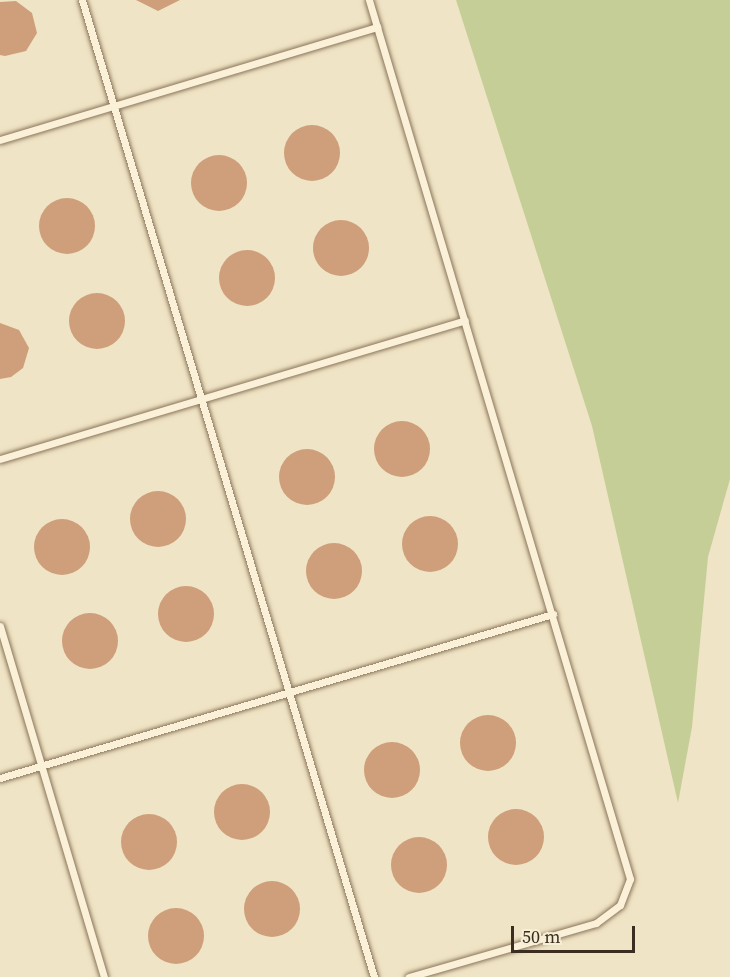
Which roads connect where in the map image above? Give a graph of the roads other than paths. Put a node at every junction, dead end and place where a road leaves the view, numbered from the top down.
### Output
1 (81, 0) edge
2 (369, 0) edge
3 (377, 27) junction
4 (113, 106) junction
5 (0, 140) edge
6 (465, 320) junction
7 (201, 399) junction
8 (0, 459) edge
9 (553, 614) junction
10 (0, 626) edge
11 (289, 692) junction
12 (41, 765) junction
13 (0, 778) edge
14 (104, 977) edge
15 (374, 977) edge
16 (409, 977) edge

1 - 4 lane
2 - 3 lane
3 - 4 lane
3 - 6 lane
4 - 5 lane
4 - 7 lane
6 - 7 lane
6 - 9 lane
7 - 8 lane
7 - 11 lane
9 - 11 lane
9 - 16 lane
10 - 12 lane
11 - 12 lane
11 - 15 lane
12 - 13 lane
12 - 14 lane

